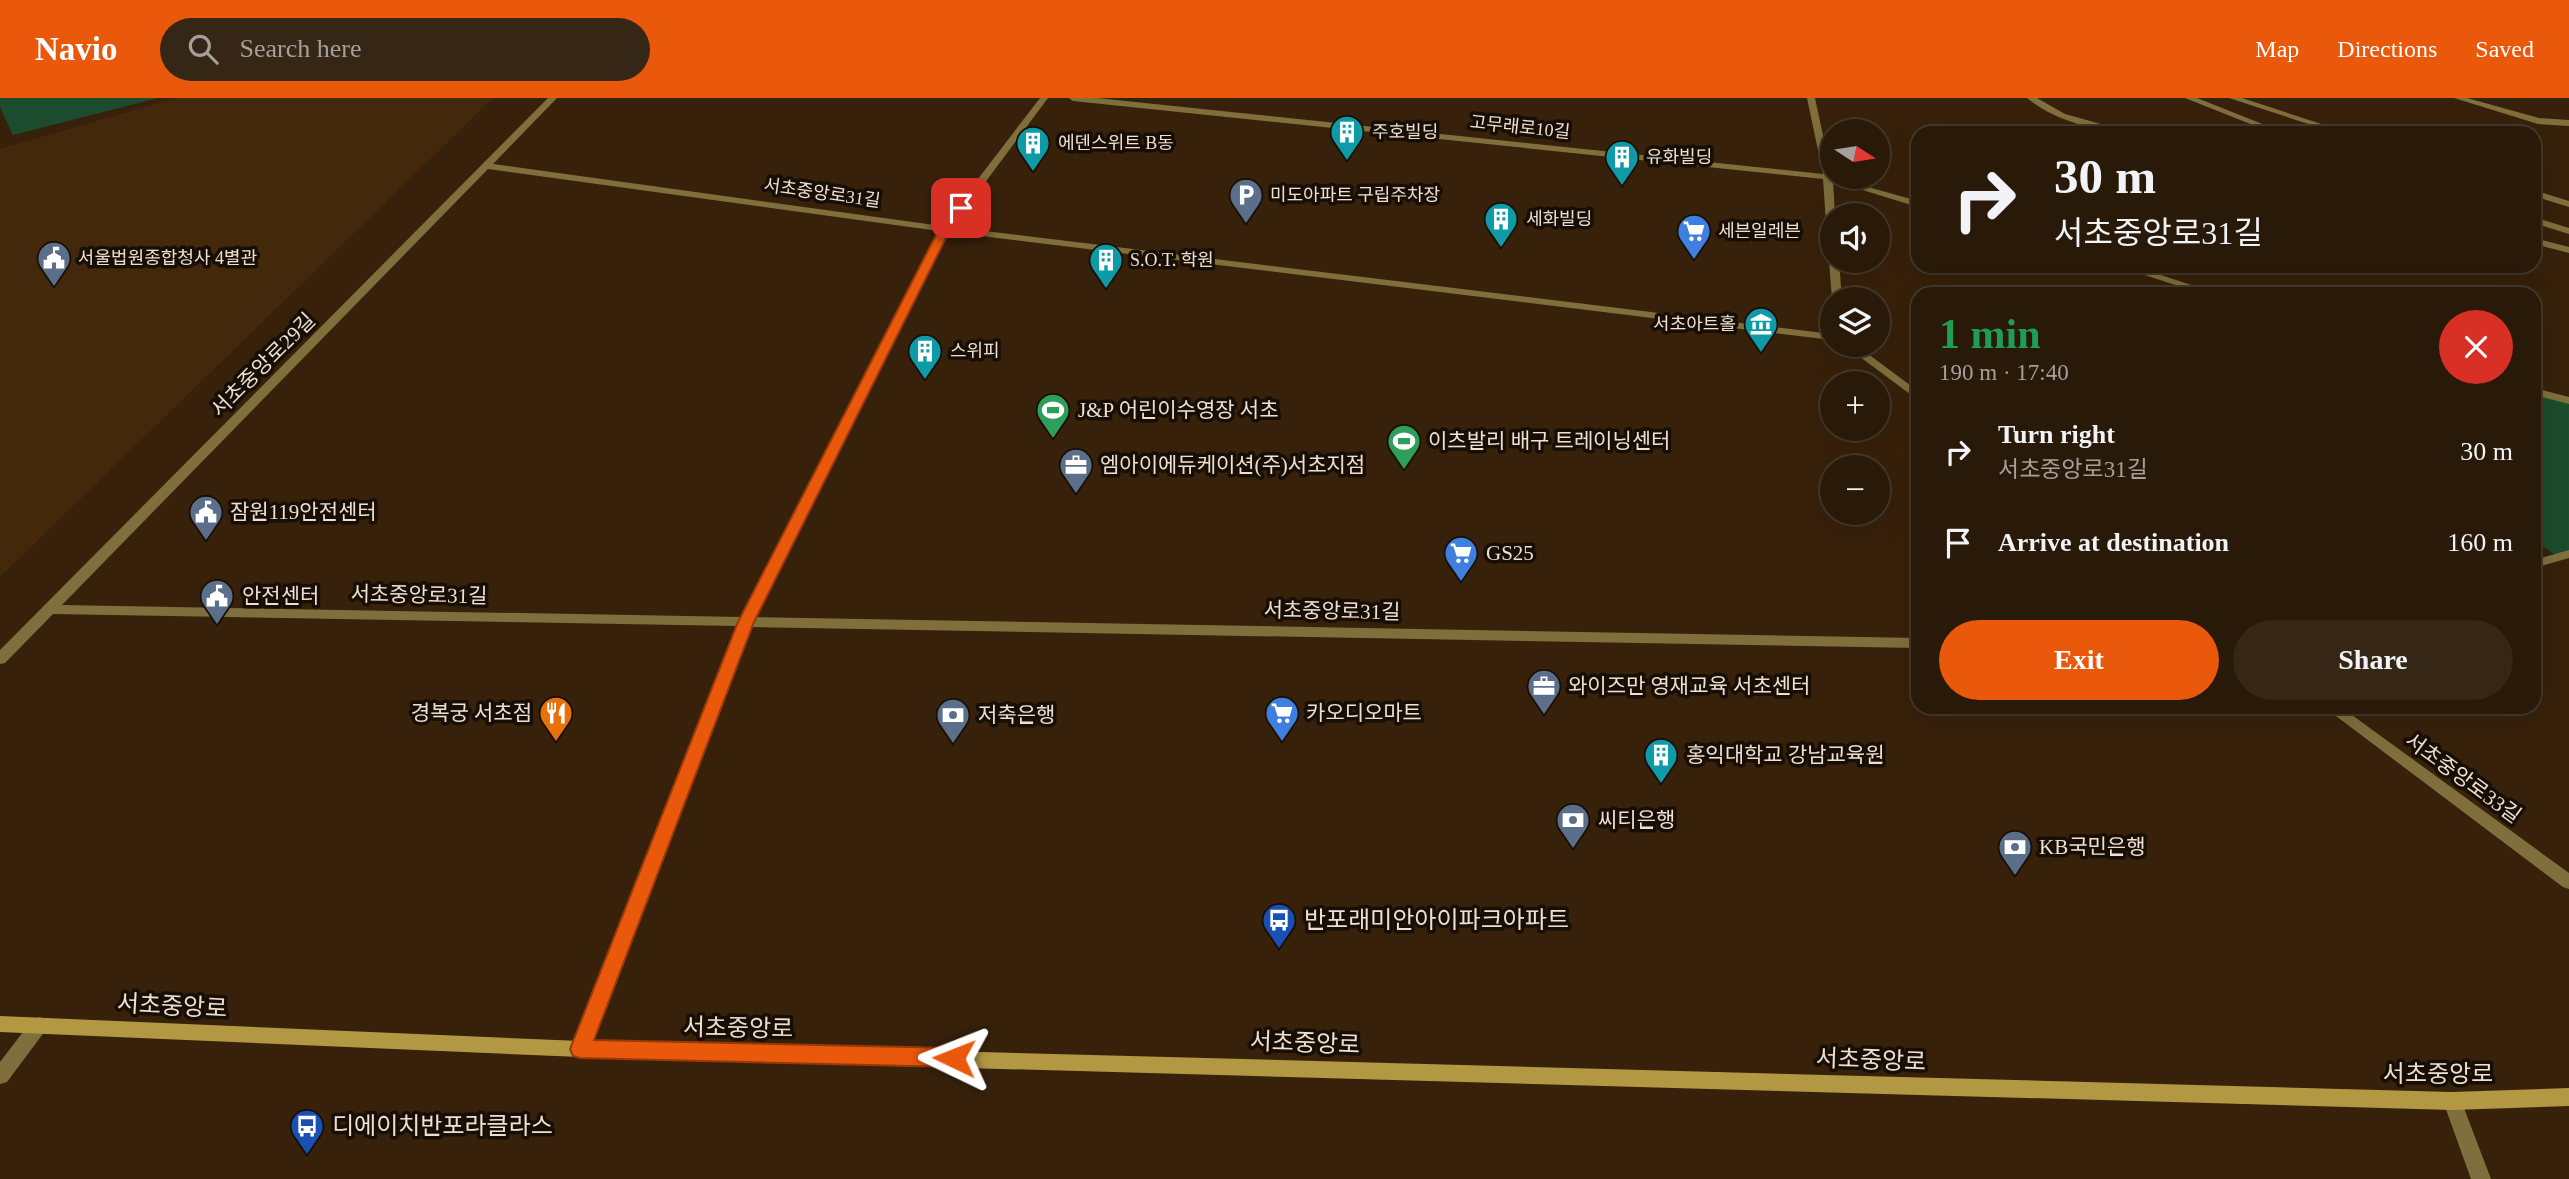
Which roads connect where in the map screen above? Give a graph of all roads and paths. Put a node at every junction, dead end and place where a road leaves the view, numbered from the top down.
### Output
1 (553, 98) edge
2 (1044, 98) edge
3 (1073, 98) edge
4 (1811, 98) edge
5 (2031, 98) edge
6 (2189, 98) edge
7 (2233, 98) edge
8 (2458, 98) edge
9 (2569, 123) edge
10 (2101, 126) edge
11 (2263, 126) edge
12 (2323, 126) edge
13 (1820, 140) edge
14 (486, 166) junction
15 (1820, 176) edge
16 (1868, 189) edge
17 (2541, 195) edge
18 (1911, 202) edge
19 (2569, 204) edge
20 (2541, 222) edge
21 (945, 229) junction
22 (2569, 231) edge
23 (2541, 243) edge
24 (2569, 250) edge
25 (2145, 273) edge
26 (2191, 287) edge
27 (1820, 336) edge
28 (1865, 357) edge
29 (1911, 392) edge
30 (2541, 393) edge
31 (2569, 401) edge
32 (2569, 554) edge
33 (2541, 562) edge
34 (50, 609) junction
35 (746, 622) junction
36 (1911, 643) edge
37 (0, 659) edge
38 (2341, 714) edge
39 (2569, 882) edge
40 (0, 1024) edge
41 (39, 1025) junction
42 (580, 1049) junction
43 (0, 1076) edge
44 (2569, 1097) edge
45 (2452, 1101) junction
46 (2481, 1179) edge

1 - 14 street, 서초중앙로29길
2 - 21 street
3 - 15 street, 고무래로10길
4 - 13 street
5 - 10 street
6 - 11 street
7 - 12 street
8 - 9 street
14 - 21 street, 서초중앙로31길
14 - 34 street, 서초중앙로29길
16 - 18 street, 고무래로10길
17 - 19 street
20 - 22 street
21 - 27 street, 서초중앙로31길
21 - 35 street
23 - 24 street
25 - 26 street
28 - 29 street
30 - 31 street
32 - 33 street
34 - 35 street, 서초중앙로31길
34 - 37 street, 서초중앙로29길
35 - 36 street, 서초중앙로31길
35 - 42 street
38 - 39 street, 서초중앙로33길
40 - 41 main road, 서초중앙로
41 - 42 main road, 서초중앙로
41 - 43 street
42 - 45 main road, 서초중앙로
44 - 45 main road, 서초중앙로
45 - 46 street

